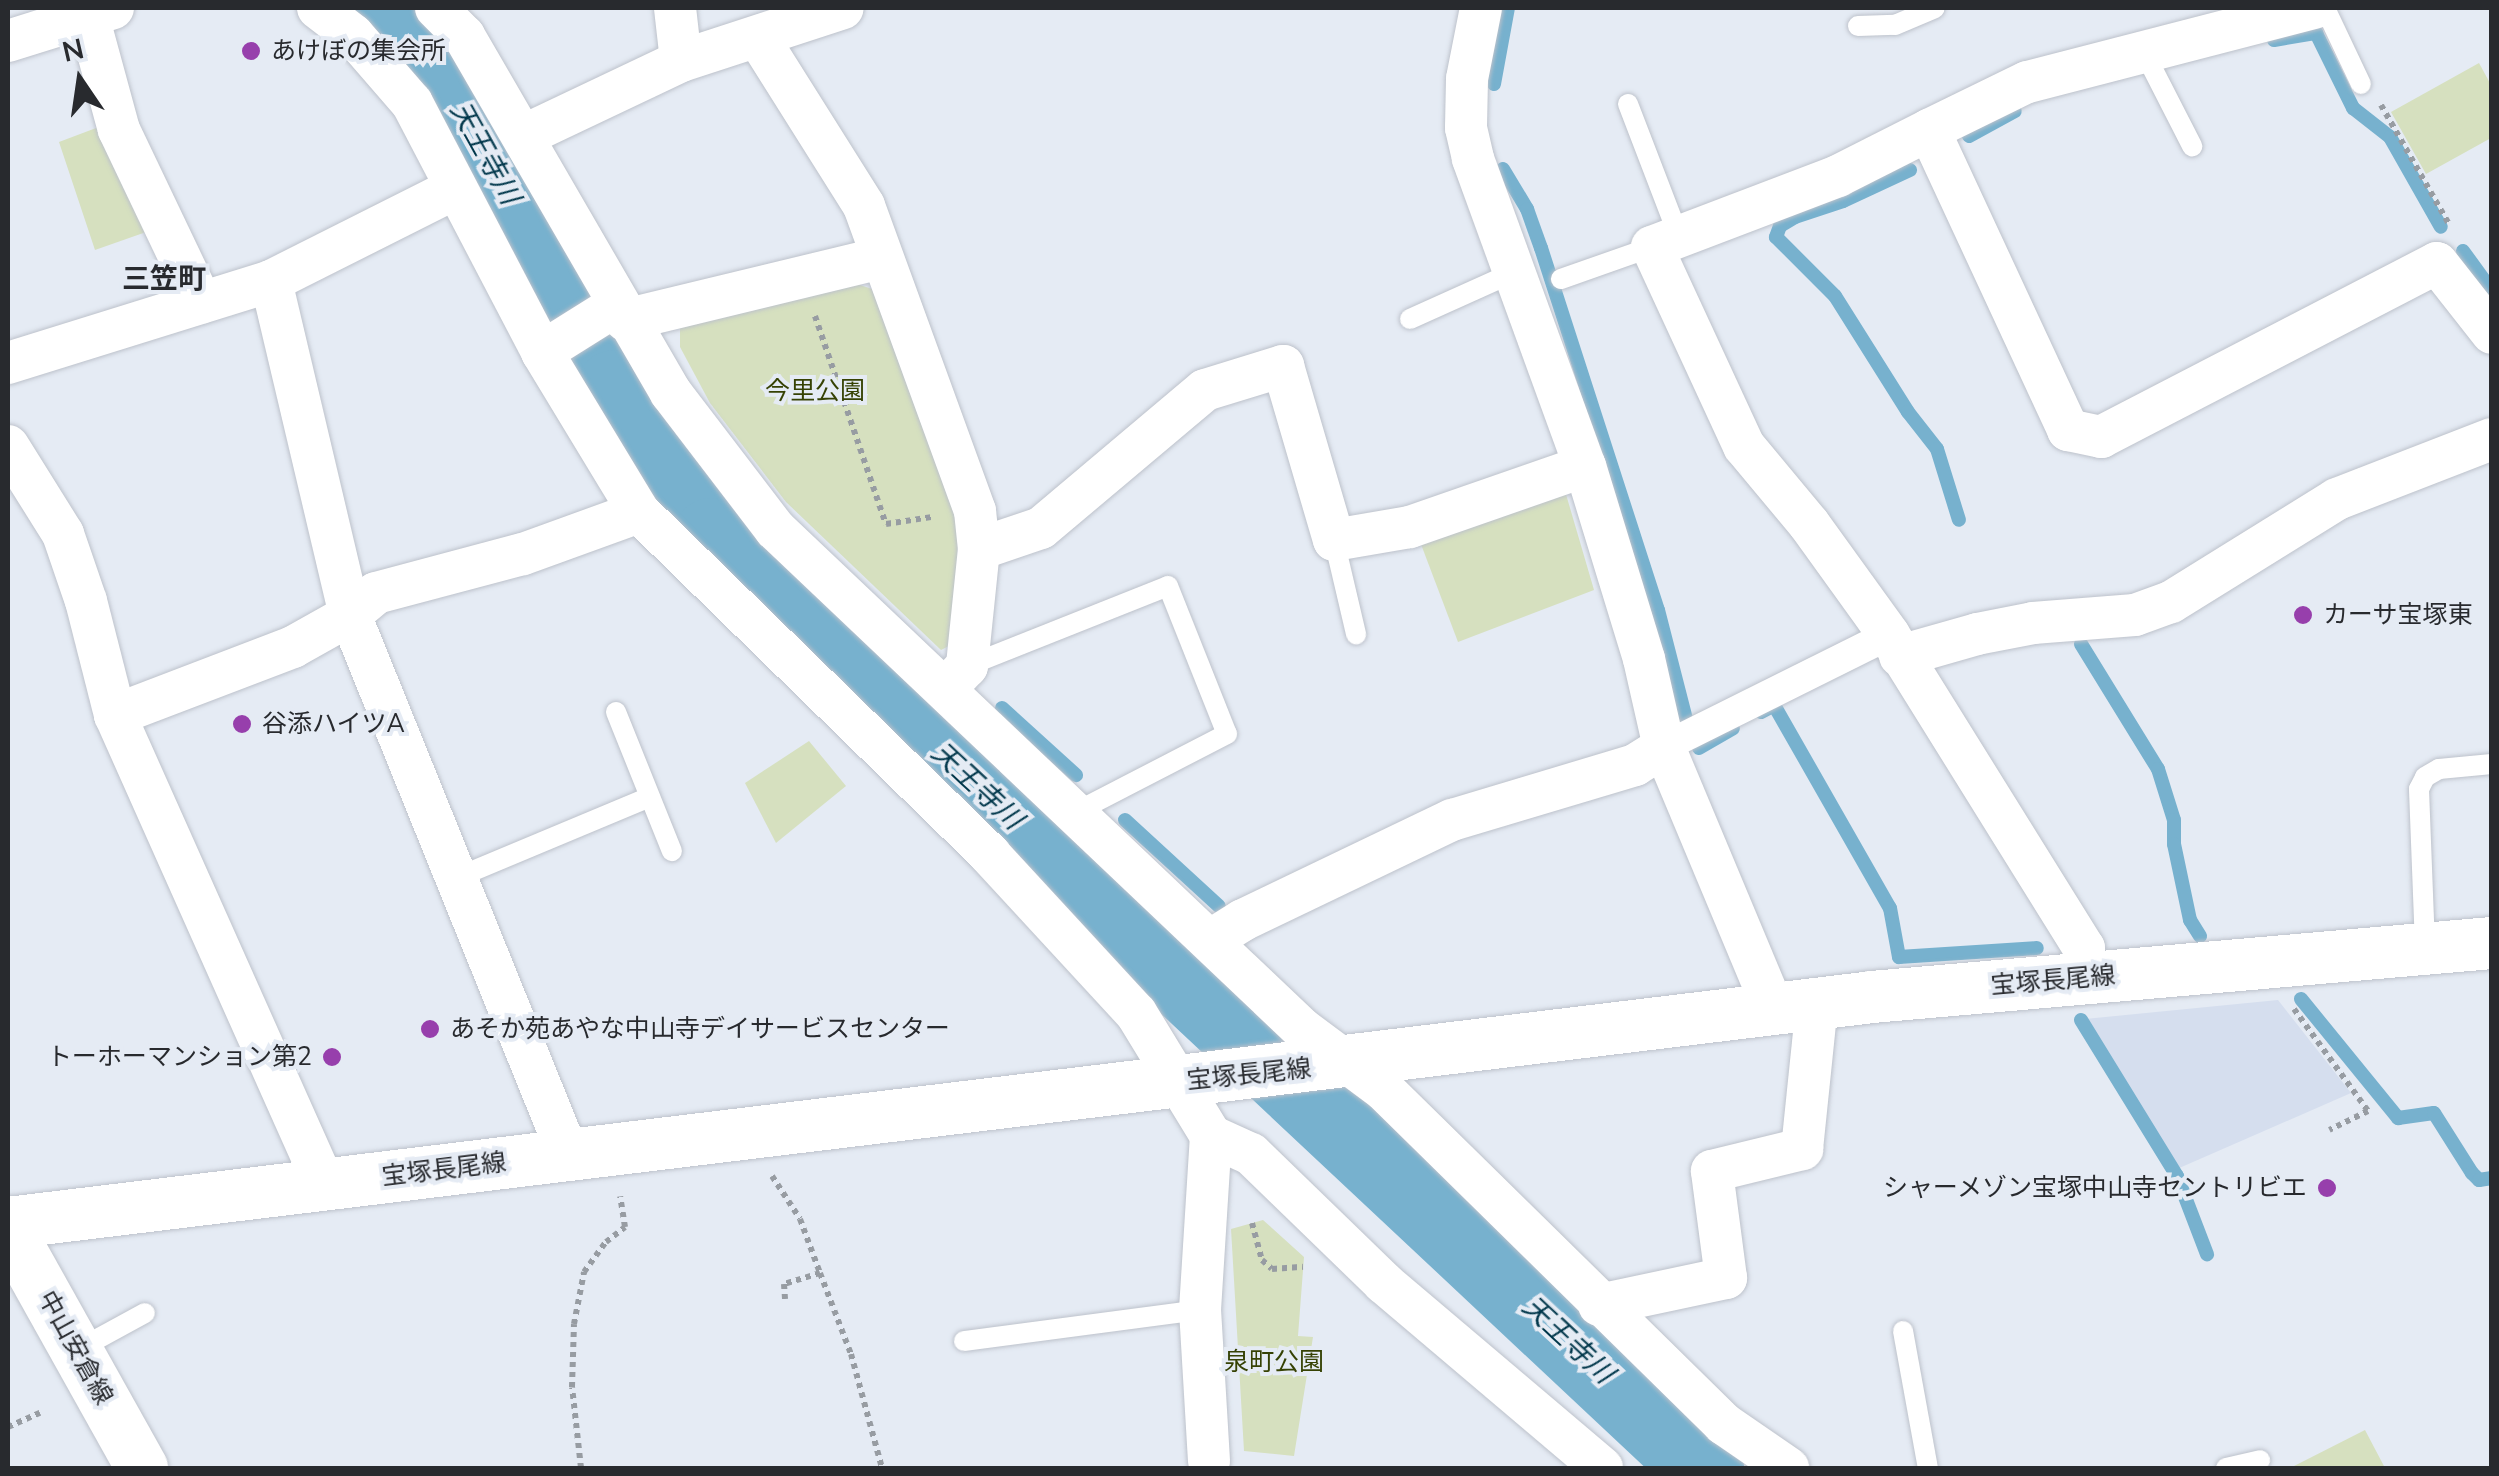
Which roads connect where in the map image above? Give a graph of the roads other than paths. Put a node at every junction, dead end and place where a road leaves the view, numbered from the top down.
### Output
1 (318, 8) edge
2 (436, 8) edge
3 (676, 8) edge
4 (842, 8) edge
5 (1481, 8) edge
6 (1933, 8) edge
7 (2314, 8) edge
8 (2325, 8) edge
9 (101, 12) edge
10 (1858, 26) dead end
11 (759, 38) junction
12 (8, 41) edge
13 (2144, 52) junction
14 (681, 61) junction
15 (2361, 84) road end
16 (1628, 104) dead end
17 (1929, 130) junction
18 (522, 136) junction
19 (2192, 146) dead end
20 (454, 189) junction
21 (1665, 242) junction
22 (881, 258) junction
23 (1517, 271) junction
24 (1561, 279) dead end
25 (271, 281) junction
26 (201, 302) junction
27 (615, 313) junction
28 (1410, 320) dead end
29 (2492, 333) edge
30 (548, 348) junction
31 (8, 363) edge
32 (2492, 438) edge
33 (8, 446) edge
34 (1586, 466) junction
35 (639, 512) junction
36 (977, 530) junction
37 (1334, 540) junction
38 (350, 615) junction
39 (1356, 634) dead end
40 (1894, 645) junction
41 (956, 678) junction
42 (616, 712) dead end
43 (115, 715) junction
44 (1664, 747) junction
45 (2492, 764) edge
46 (650, 797) junction
47 (1076, 812) junction
48 (672, 850) dead end
49 (456, 878) junction
50 (1211, 940) junction
51 (2492, 943) edge
52 (2425, 948) junction
53 (2086, 978) junction
54 (1795, 1007) junction
55 (1338, 1064) junction
56 (1198, 1080) junction
57 (1211, 1136) junction
58 (568, 1154) junction
59 (324, 1186) junction
60 (8, 1225) edge
61 (1599, 1305) junction
62 (1200, 1310) junction
63 (145, 1313) dead end
64 (1903, 1331) dead end
65 (964, 1342) dead end
66 (77, 1350) junction
67 (1568, 1454) edge
68 (2260, 1460) dead end
69 (1205, 1466) edge
70 (142, 1468) edge
71 (1602, 1468) edge
72 (1788, 1468) edge
73 (1928, 1468) edge
74 (2226, 1468) edge

1 - 20 street
2 - 18 street
3 - 14 street
4 - 11 street
5 - 23 street
6 - 10 lane
7 - 13 street
8 - 15 lane
9 - 12 street
9 - 26 street
11 - 14 street
11 - 22 street
13 - 17 street
13 - 19 lane
14 - 18 street
16 - 21 lane
17 - 21 street
17 - 29 street
18 - 27 street
20 - 25 street
20 - 30 street
21 - 24 lane
21 - 40 street
22 - 27 street
22 - 36 street
23 - 28 lane
23 - 34 street
25 - 26 street
25 - 38 street
26 - 31 street
27 - 30 street
27 - 41 street
30 - 35 street
32 - 40 street
33 - 43 street
34 - 37 street
34 - 44 street
35 - 38 street
35 - 56 street
36 - 37 street
36 - 41 street
37 - 39 lane
38 - 43 street
38 - 49 street
40 - 44 street
40 - 53 street
41 - 47 street
41 - 47 lane
42 - 46 lane
43 - 59 street
44 - 50 street
44 - 54 street
45 - 52 lane
46 - 48 lane
46 - 49 lane
47 - 50 street
49 - 58 street
50 - 55 street
51 - 52 street, 宝塚長尾線
52 - 53 street, 宝塚長尾線
53 - 54 street, 宝塚長尾線
54 - 55 street, 宝塚長尾線
54 - 61 street
55 - 56 street, 宝塚長尾線
55 - 61 street
56 - 57 street
56 - 58 street, 宝塚長尾線
57 - 62 street
57 - 67 street
58 - 59 street, 宝塚長尾線
59 - 60 street, 宝塚長尾線
60 - 66 street, 中山安倉線
61 - 72 street
62 - 65 lane
62 - 69 street
63 - 66 lane
64 - 73 lane
66 - 70 street, 中山安倉線
67 - 71 street
68 - 74 lane

